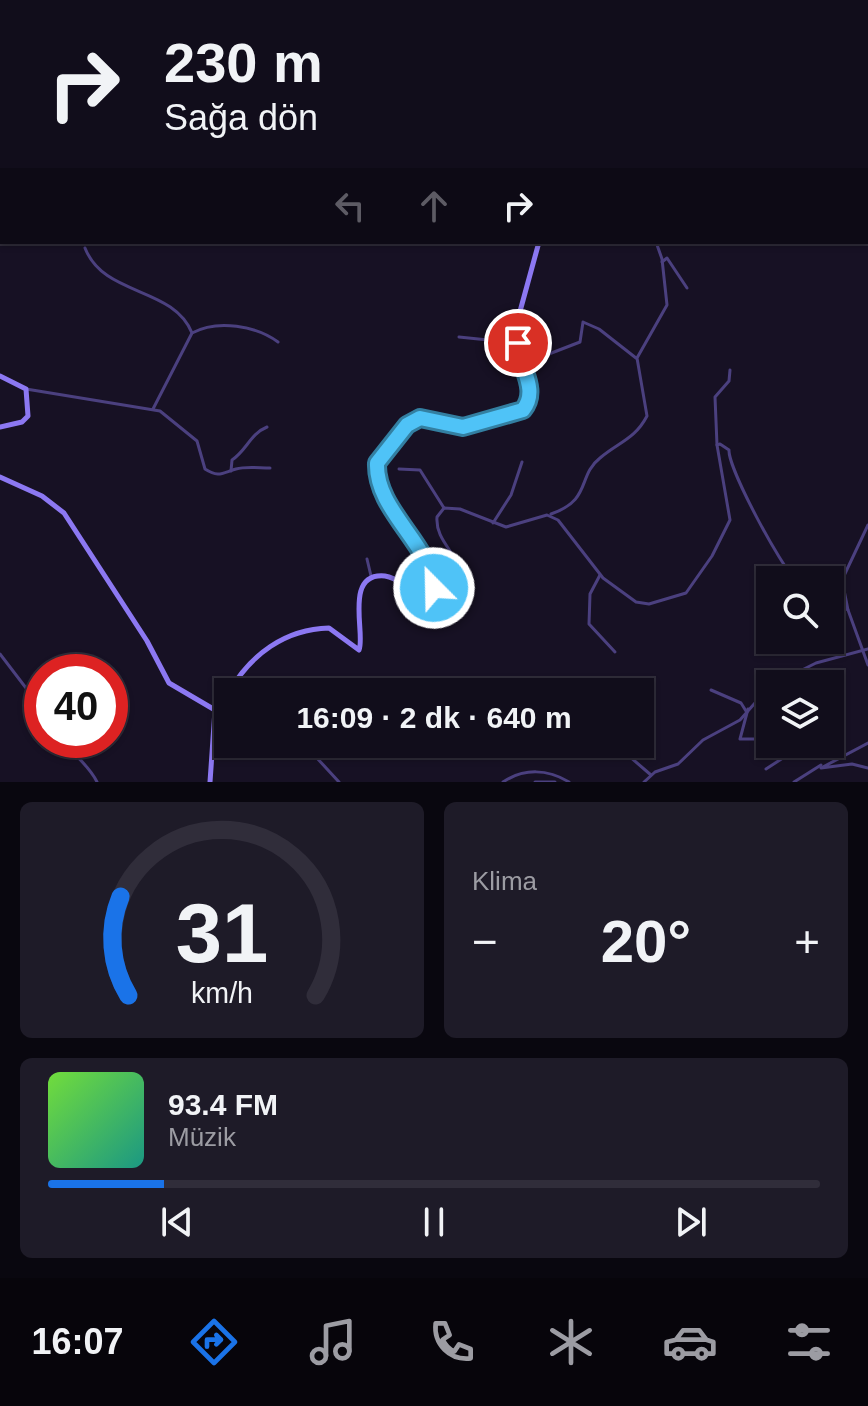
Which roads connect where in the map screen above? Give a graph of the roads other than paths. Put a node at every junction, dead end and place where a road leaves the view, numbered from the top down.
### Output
1 (539, 244) edge
2 (657, 244) edge
3 (85, 248) dead end
4 (662, 262) junction
5 (687, 288) dead end
6 (192, 333) junction
7 (459, 337) dead end
8 (278, 342) dead end
9 (518, 343) junction
10 (637, 358) junction
11 (523, 364) junction
12 (730, 370) dead end
13 (0, 376) edge
14 (26, 389) junction
15 (153, 409) junction
16 (0, 427) edge
17 (267, 427) dead end
18 (717, 445) junction
19 (522, 462) dead end
20 (270, 468) dead end
21 (399, 469) dead end
22 (231, 471) junction
23 (0, 477) edge
24 (444, 508) junction
25 (547, 515) junction
26 (493, 523) junction
27 (868, 525) edge
28 (367, 559) dead end
29 (787, 566) edge
30 (428, 568) junction
31 (600, 575) junction
32 (372, 579) junction
33 (844, 607) edge
34 (848, 610) junction
35 (868, 649) edge
36 (615, 652) dead end
37 (862, 652) junction
38 (0, 654) edge
39 (868, 665) edge
40 (802, 670) edge
41 (239, 678) edge
42 (24, 685) edge
43 (711, 690) dead end
44 (756, 701) edge
45 (747, 710) junction
46 (214, 711) edge
47 (214, 730) edge
48 (756, 739) edge
49 (868, 743) edge
50 (214, 745) edge
51 (211, 746) junction
52 (75, 758) edge
53 (317, 758) edge
54 (631, 758) edge
55 (783, 758) edge
56 (821, 765) junction
57 (868, 768) edge
58 (766, 769) dead end
59 (651, 775) junction
60 (97, 782) edge
61 (210, 782) edge
62 (339, 782) edge
63 (503, 782) edge
64 (535, 782) edge
65 (555, 782) edge
66 (569, 782) edge
67 (644, 782) edge
68 (794, 782) edge

1 - 9 street
2 - 4 street
3 - 6 street
4 - 5 street
4 - 10 street
6 - 8 street
6 - 15 street
7 - 9 street
9 - 11 street
10 - 11 street
10 - 25 street
11 - 30 street
12 - 18 street
13 - 14 street
14 - 15 street
14 - 16 street
15 - 22 street
17 - 22 street
18 - 29 street
18 - 31 street
19 - 26 street
20 - 22 street
21 - 24 street
23 - 46 street
24 - 26 street
24 - 30 street
25 - 26 street
25 - 31 street
27 - 34 street
28 - 32 street
30 - 32 street
31 - 36 street
32 - 41 street
33 - 34 street
34 - 37 street
35 - 37 street
37 - 39 street
37 - 40 street
38 - 42 street
43 - 45 street
44 - 45 street
45 - 48 street
45 - 59 street
47 - 51 street
49 - 56 street
50 - 51 street
51 - 61 street
52 - 60 street
53 - 62 street
54 - 59 street
55 - 58 street
56 - 57 street
56 - 68 street
59 - 67 street
63 - 66 street
64 - 65 street

